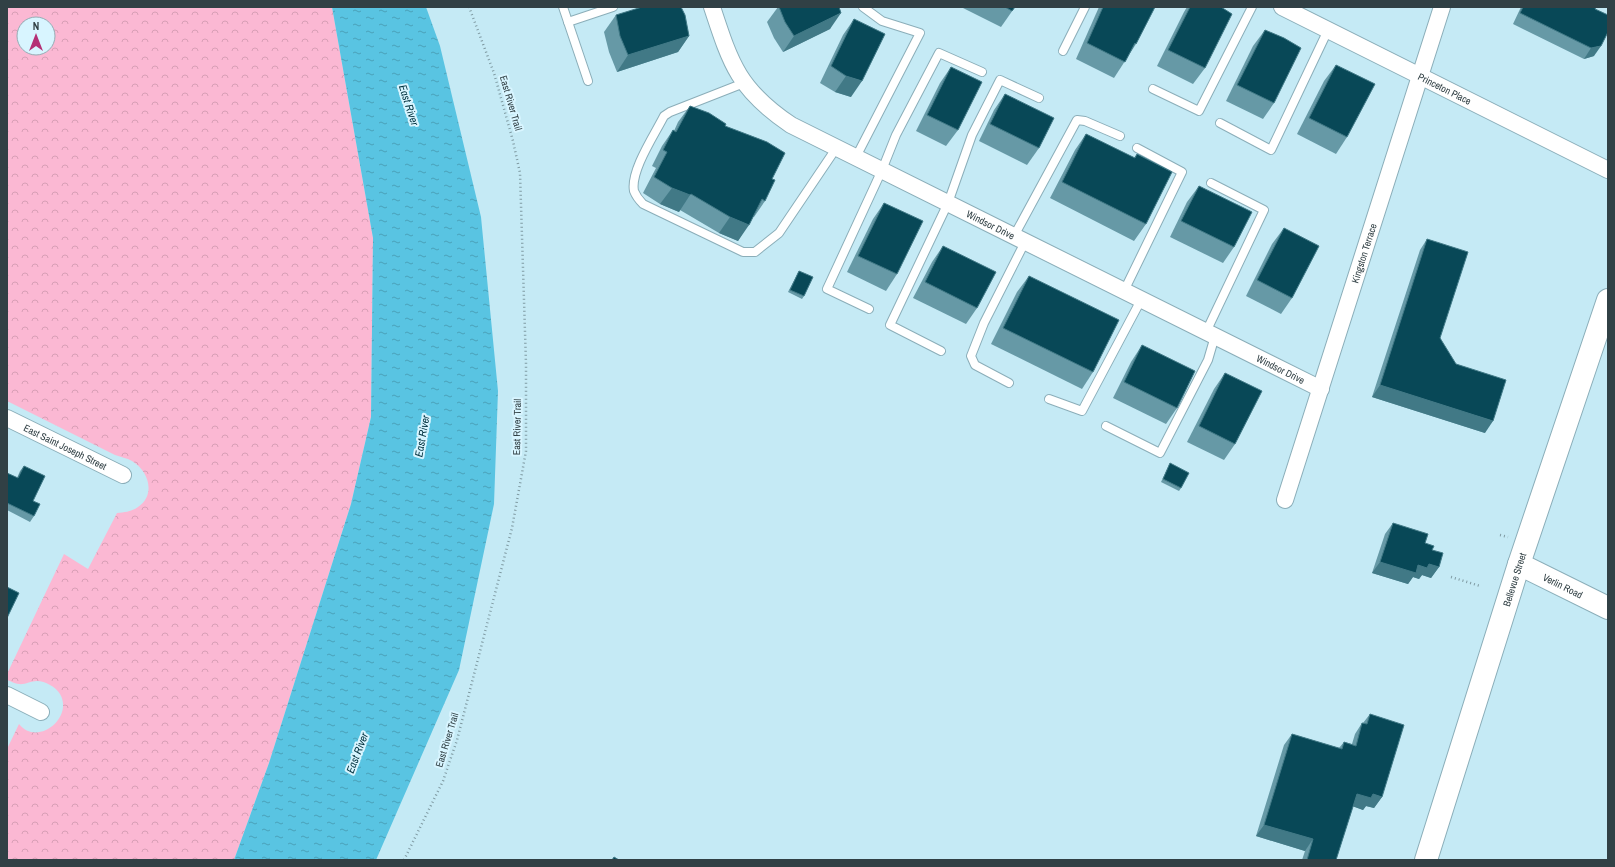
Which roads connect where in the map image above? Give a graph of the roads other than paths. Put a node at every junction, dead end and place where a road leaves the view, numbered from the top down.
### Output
1 (563, 7) edge
2 (613, 7) edge
3 (863, 7) edge
4 (1085, 7) edge
5 (1252, 7) edge
6 (1282, 7) edge
7 (1442, 7) edge
8 (715, 8) edge
9 (568, 22) junction
10 (1328, 30) junction
11 (1063, 51) dead end
12 (982, 72) dead end
13 (1420, 76) junction
14 (588, 81) dead end
15 (744, 82) junction
16 (1153, 89) dead end
17 (1039, 98) dead end
18 (1220, 123) dead end
19 (1120, 136) dead end
20 (837, 147) junction
21 (1137, 148) dead end
22 (856, 157) junction
23 (882, 170) junction
24 (1608, 170) edge
25 (1211, 183) dead end
26 (948, 203) junction
27 (1020, 239) junction
28 (1124, 291) junction
29 (1141, 300) junction
30 (1608, 300) edge
31 (869, 309) dead end
32 (1211, 334) junction
33 (941, 351) dead end
34 (1009, 383) dead end
35 (1321, 389) junction
36 (1049, 399) dead end
37 (7, 418) edge
38 (1106, 426) dead end
39 (123, 475) dead end
40 (1285, 500) dead end
41 (1519, 564) junction
42 (1608, 608) edge
43 (7, 695) edge
44 (41, 712) dead end
45 (1426, 860) edge

1 - 9 lane
2 - 9 lane
3 - 22 lane
4 - 11 lane
5 - 16 lane
6 - 10 street, Princeton Place
7 - 13 street, Kingston Terrace
8 - 15 street, Windsor Drive
9 - 14 lane
10 - 13 street, Princeton Place
10 - 18 lane
12 - 23 lane
13 - 24 street, Princeton Place
13 - 35 street, Kingston Terrace
15 - 20 street, Windsor Drive
15 - 20 lane
17 - 26 lane
19 - 27 lane
20 - 22 street, Windsor Drive
21 - 28 lane
22 - 23 street, Windsor Drive
23 - 26 street, Windsor Drive
23 - 31 lane
25 - 32 lane
26 - 27 street, Windsor Drive
26 - 33 lane
27 - 28 street, Windsor Drive
27 - 34 lane
28 - 29 street, Windsor Drive
29 - 32 street, Windsor Drive
29 - 36 lane
30 - 41 street, Bellevue Street
32 - 35 street, Windsor Drive
32 - 38 lane
35 - 40 street, Kingston Terrace
37 - 39 street, East Saint Joseph Street
41 - 42 street, Verlin Road
41 - 45 street, Bellevue Street
43 - 44 street

